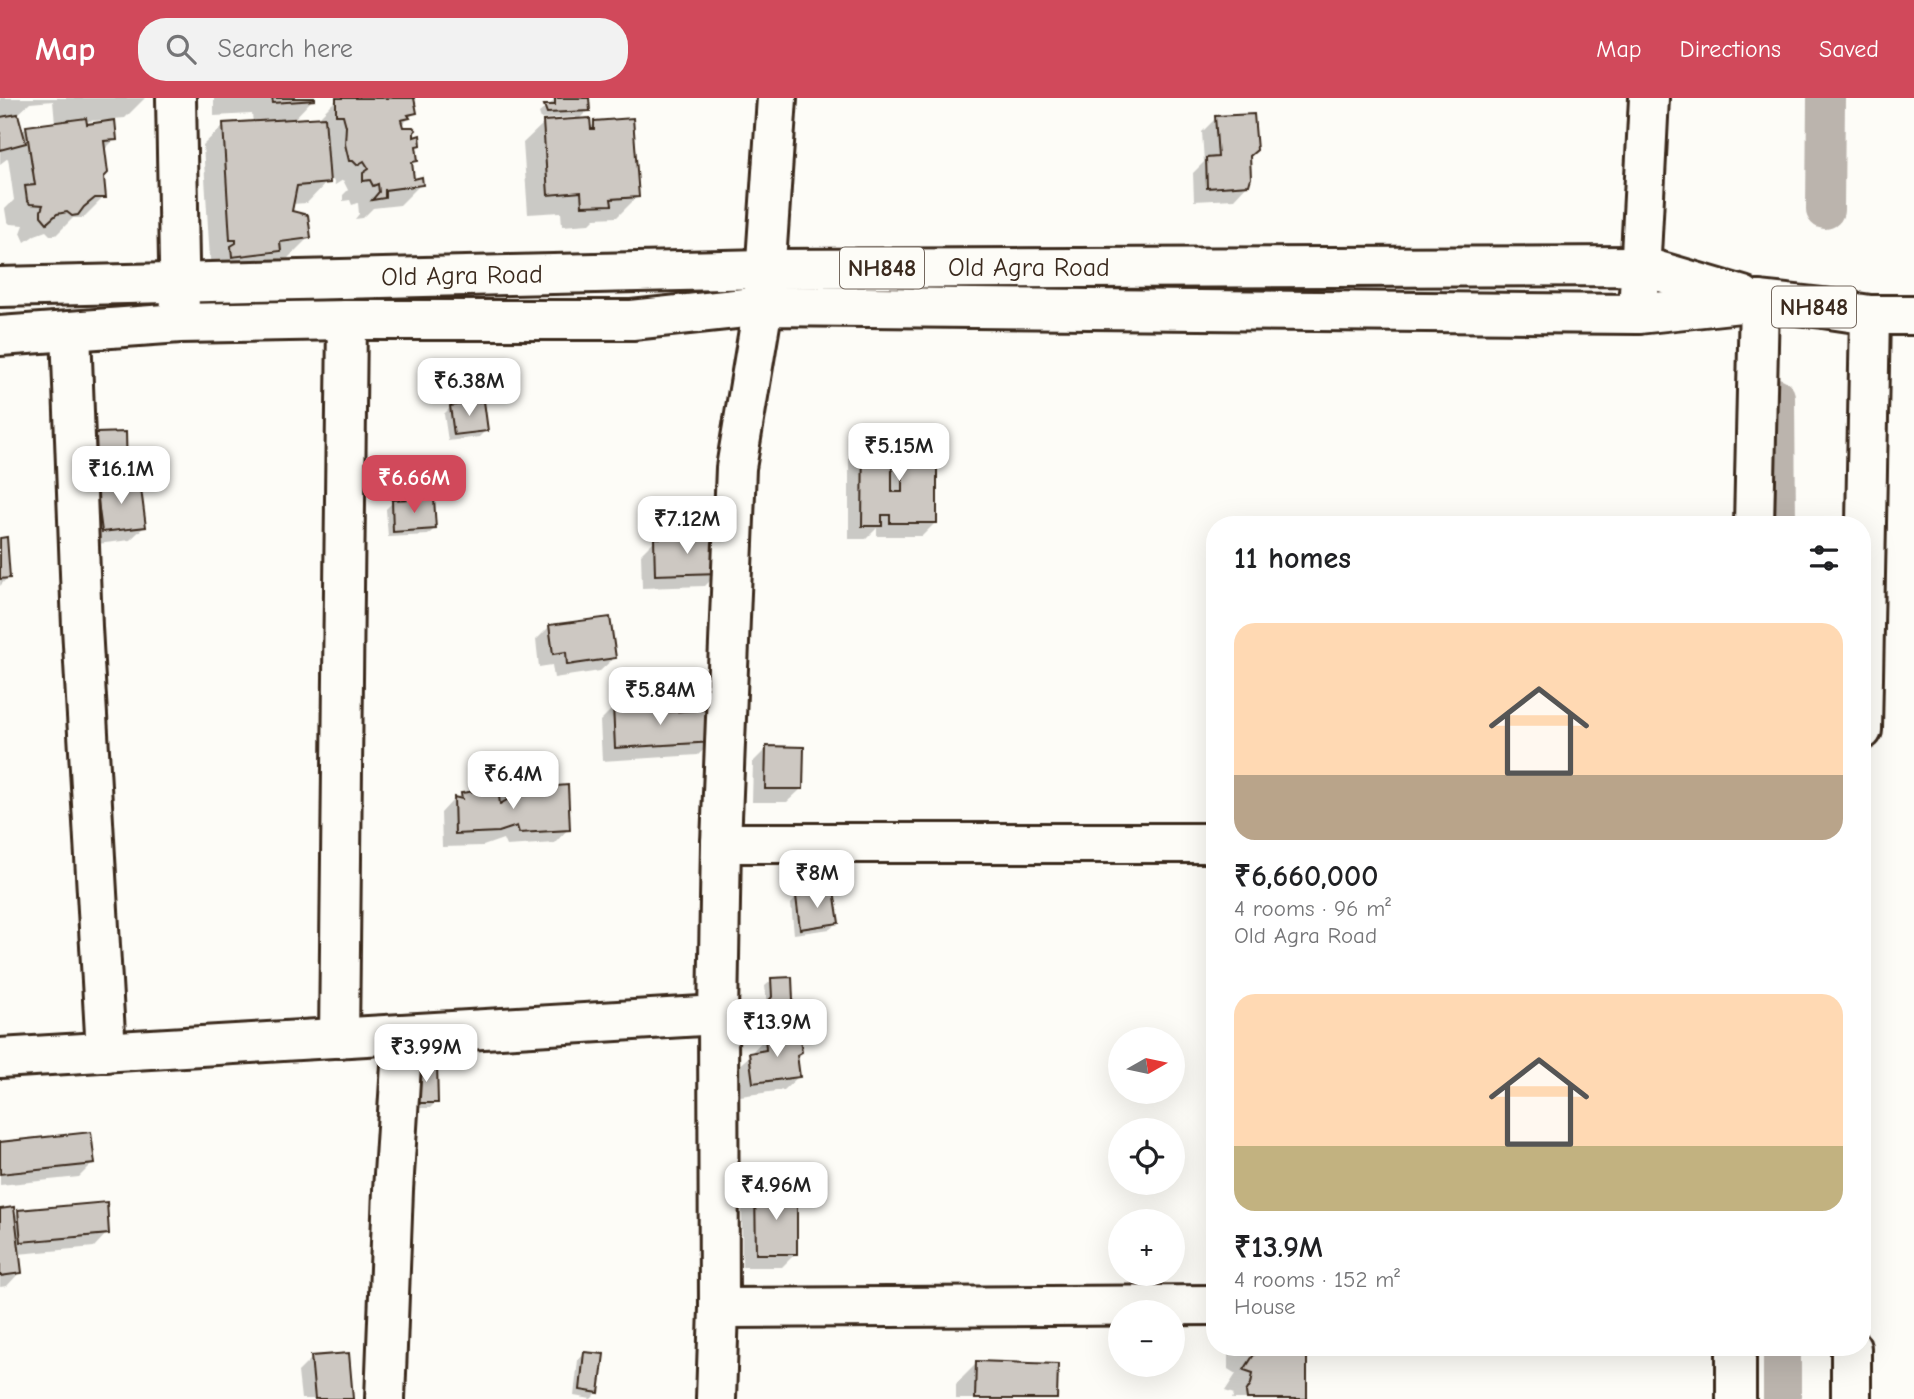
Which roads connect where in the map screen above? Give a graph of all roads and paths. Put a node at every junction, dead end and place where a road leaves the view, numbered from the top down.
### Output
1 (176, 98) edge
2 (777, 98) edge
3 (1650, 98) edge
4 (1641, 266) junction
5 (765, 269) junction
6 (179, 282) junction
7 (0, 287) edge
8 (1914, 289) edge
9 (1759, 301) junction
10 (763, 306) junction
11 (1638, 314) junction
12 (1870, 315) junction
13 (1914, 315) edge
14 (347, 320) junction
15 (180, 323) junction
16 (71, 331) junction
17 (0, 336) edge
18 (1754, 516) edge
19 (1866, 516) edge
20 (721, 843) junction
21 (1206, 843) edge
22 (718, 1015) junction
23 (403, 1034) junction
24 (339, 1038) junction
25 (107, 1052) junction
26 (0, 1059) edge
27 (1206, 1305) edge
28 (719, 1308) junction
29 (1736, 1356) edge
30 (1851, 1356) edge
31 (385, 1399) edge
32 (716, 1399) edge
33 (1736, 1399) edge
34 (1851, 1399) edge

1 - 6 main road
2 - 5 main road
3 - 4 main road
4 - 5 main road, Old Agra Road / NH848
4 - 9 main road, Old Agra Road / NH848
4 - 11 main road
5 - 6 main road, Old Agra Road / NH848
5 - 10 main road
6 - 7 main road, Old Agra Road / NH848
6 - 15 main road
8 - 12 main road, NH848
9 - 11 main road, NH848
9 - 12 main road, NH848
9 - 18 main road
10 - 11 main road, NH848
10 - 14 main road, NH848
10 - 20 main road
12 - 13 main road, NH848
12 - 19 main road
14 - 15 main road, NH848
14 - 24 main road
15 - 16 main road, NH848
16 - 17 main road, NH848
16 - 25 main road
20 - 21 main road
20 - 22 main road
22 - 23 main road
22 - 28 main road
23 - 24 main road
23 - 31 main road
24 - 25 main road
25 - 26 main road
27 - 28 main road
28 - 32 main road
29 - 33 main road
30 - 34 main road

